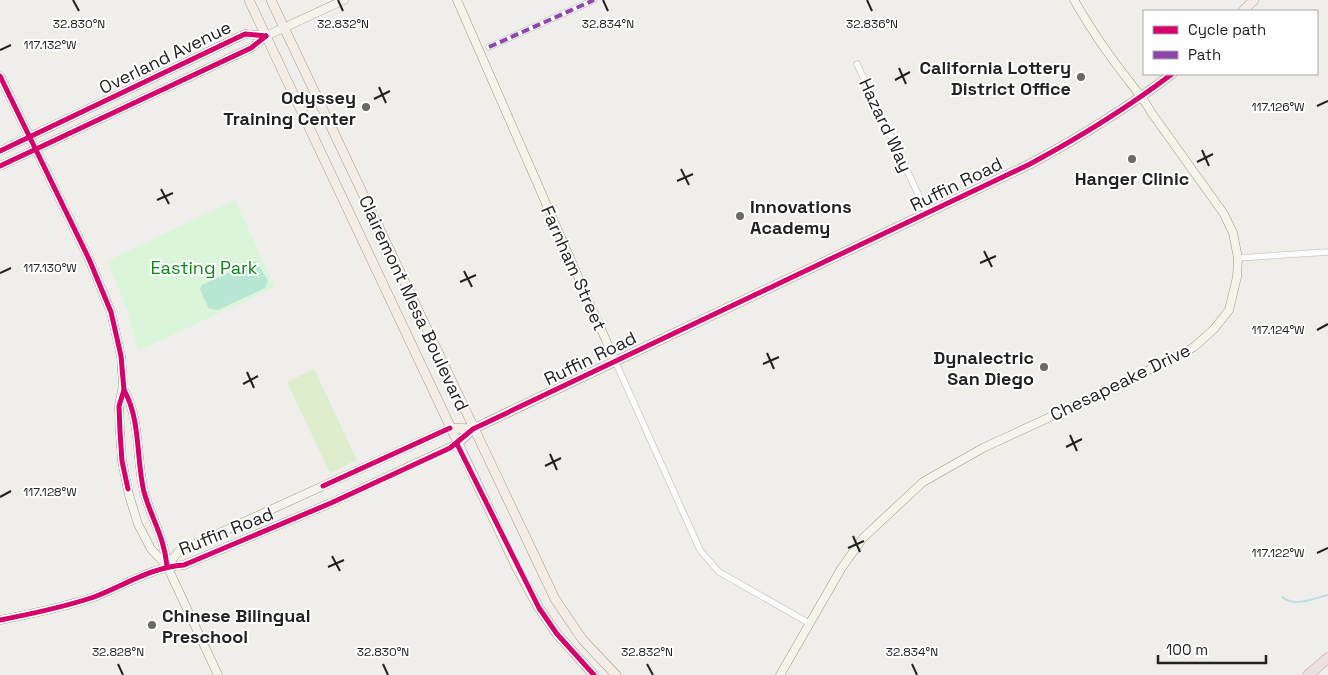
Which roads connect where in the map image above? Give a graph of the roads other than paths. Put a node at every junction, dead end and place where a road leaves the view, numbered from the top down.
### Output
1 (249, 0) edge
2 (272, 0) edge
3 (344, 0) edge
4 (457, 0) edge
5 (594, 0) edge
6 (1074, 0) edge
7 (1254, 0) edge
8 (1244, 10) edge
9 (284, 28) junction
10 (266, 36) junction
11 (489, 47) dead end
12 (857, 64) dead end
13 (1171, 75) edge
14 (0, 76) edge
15 (1143, 96) junction
16 (31, 136) junction
17 (37, 149) junction
18 (0, 151) edge
19 (0, 166) edge
20 (927, 213) junction
21 (1328, 252) edge
22 (1238, 258) junction
23 (615, 361) junction
24 (124, 390) junction
25 (450, 428) junction
26 (473, 429) junction
27 (457, 444) junction
28 (167, 566) junction
29 (0, 620) edge
30 (809, 623) junction
31 (1328, 658) edge
32 (218, 675) edge
33 (594, 675) edge
34 (616, 675) edge
35 (780, 675) edge
36 (1308, 675) edge

1 - 10 main road, Clairemont Mesa Boulevard
2 - 9 main road, Clairemont Mesa Boulevard
3 - 9 street, Overland Avenue
4 - 23 street, Farnham Street
5 - 11 street
6 - 15 street, Chesapeake Drive
7 - 8 main road
9 - 10 street, Overland Avenue
9 - 26 main road, Clairemont Mesa Boulevard
10 - 16 street, Overland Avenue
10 - 17 street, Overland Avenue
10 - 25 main road, Clairemont Mesa Boulevard
12 - 20 street, Hazard Way
13 - 15 main road, Ruffin Road
14 - 16 street
15 - 20 main road, Ruffin Road
15 - 22 street, Chesapeake Drive
16 - 17 street
16 - 18 street, Overland Avenue
17 - 19 street, Overland Avenue
17 - 24 street
20 - 23 main road, Ruffin Road
21 - 22 street
22 - 30 street, Chesapeake Drive
23 - 26 main road, Ruffin Road
23 - 30 street, Farnham Street
24 - 28 street
24 - 28 street
25 - 26 main road, Ruffin Road
25 - 27 main road, Clairemont Mesa Boulevard
25 - 28 street, Ruffin Road
26 - 27 main road, Ruffin Road
26 - 34 main road, Clairemont Mesa Boulevard
27 - 28 street, Ruffin Road
27 - 33 main road, Clairemont Mesa Boulevard
28 - 29 street, Ruffin Road
28 - 32 street
30 - 35 street, Chesapeake Drive
31 - 36 highway

